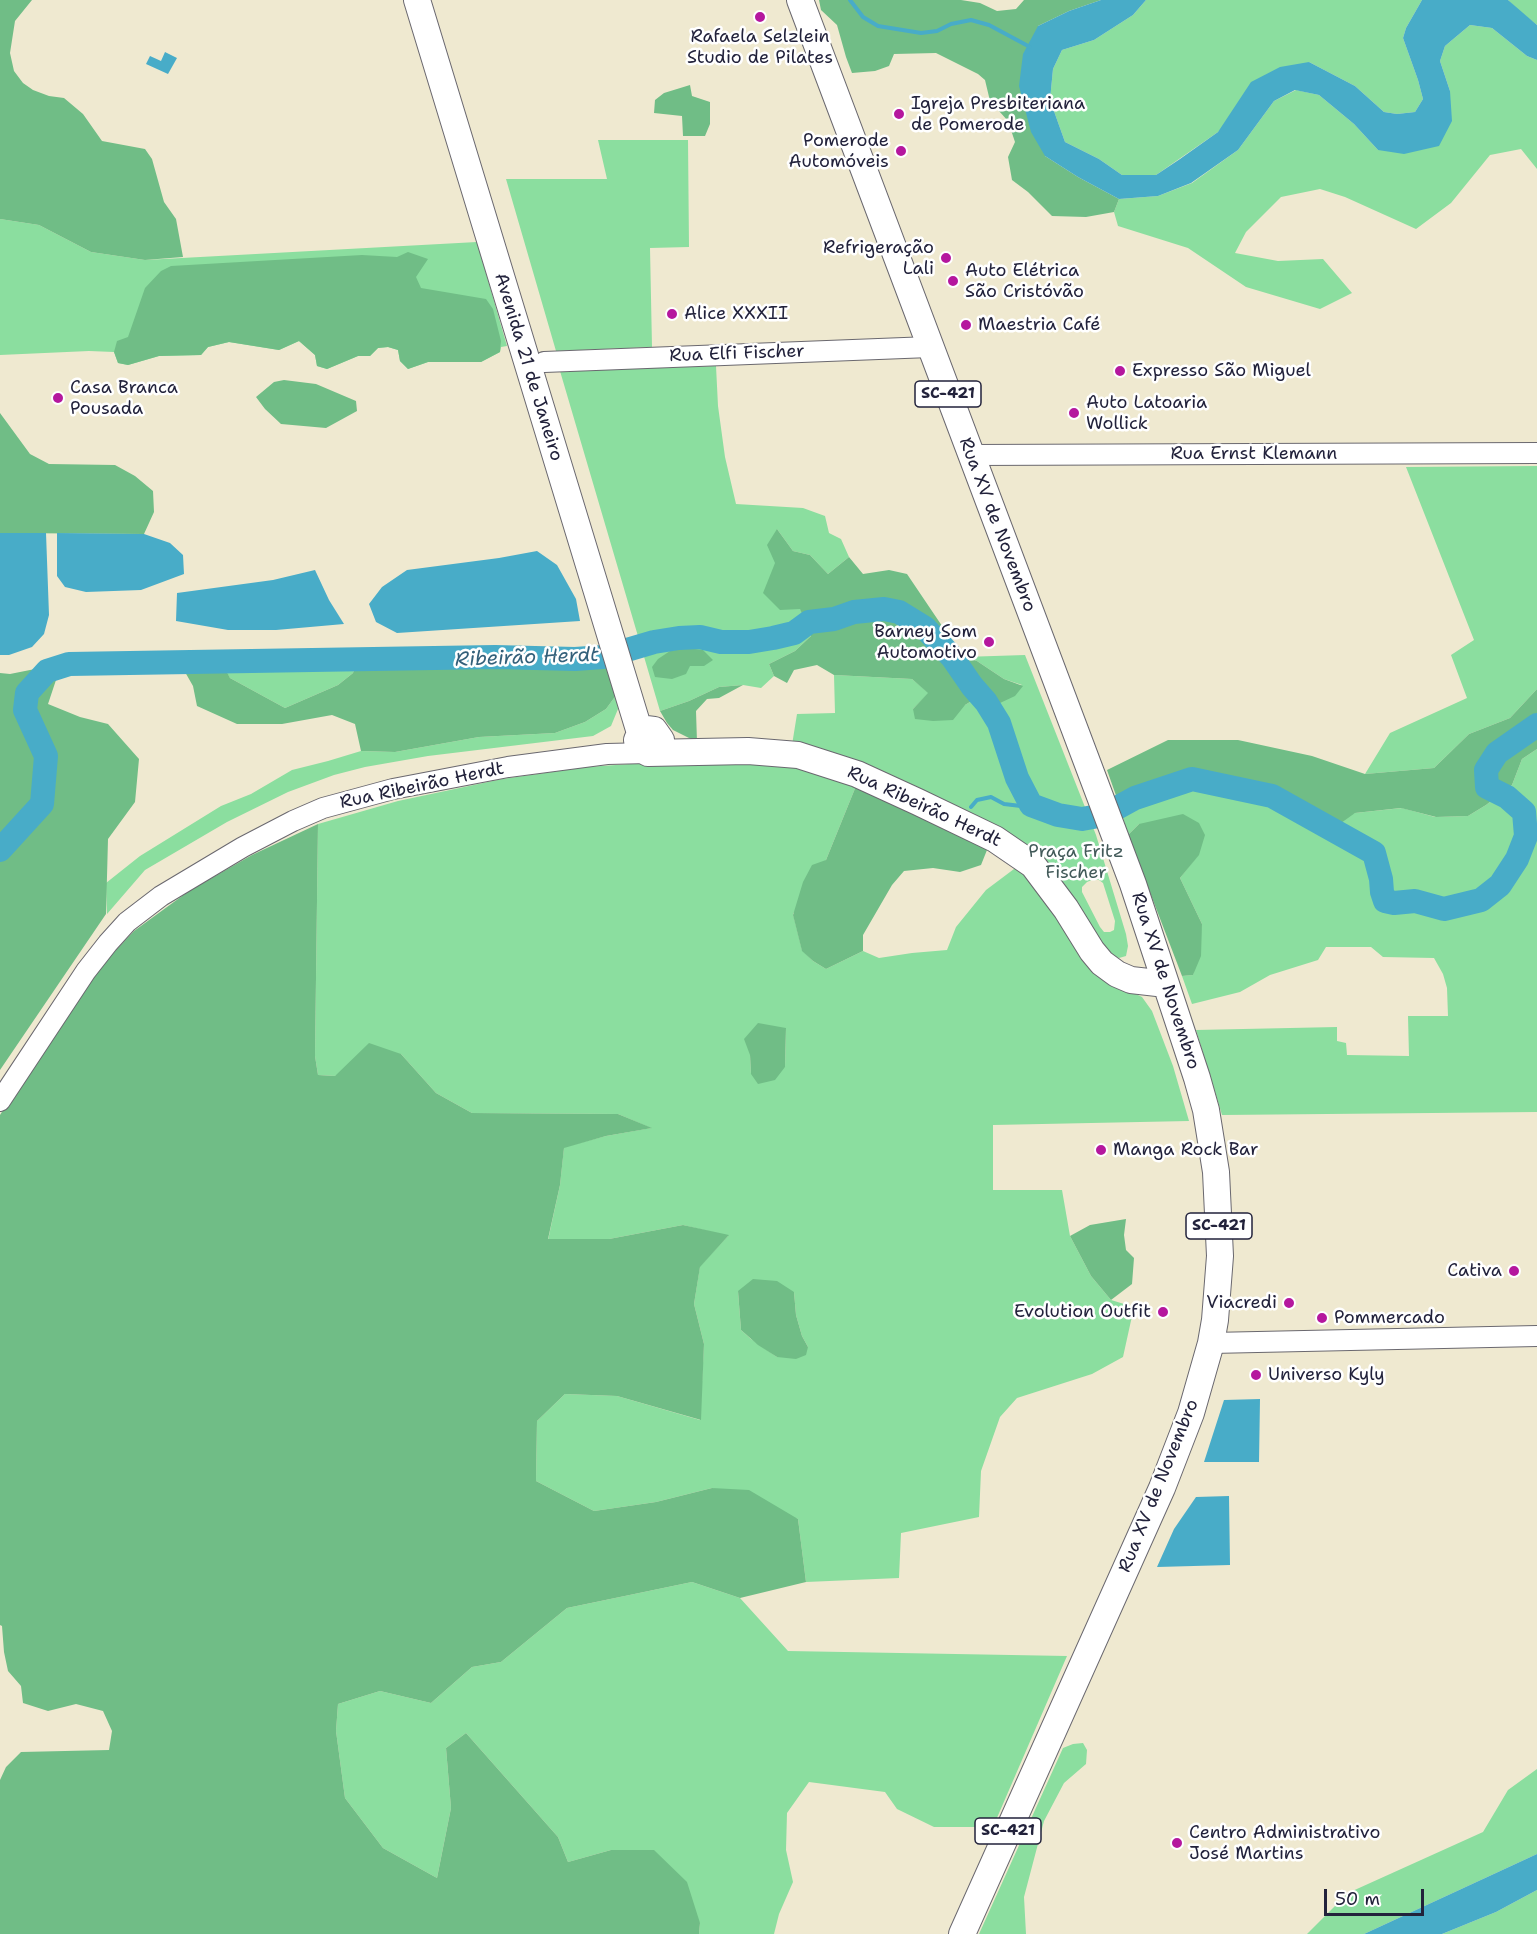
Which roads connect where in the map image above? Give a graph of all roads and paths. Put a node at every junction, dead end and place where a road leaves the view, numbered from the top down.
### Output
1 (417, 0) edge
2 (434, 0) edge
3 (800, 0) edge
4 (930, 347) junction
5 (544, 362) junction
6 (1537, 453) edge
7 (970, 455) junction
8 (620, 640) junction
9 (648, 738) junction
10 (1166, 984) junction
11 (0, 1101) edge
12 (1537, 1336) edge
13 (1211, 1343) junction
14 (962, 1934) edge

1 - 8 main road, Avenida 21 de Janeiro
2 - 5 main road, Avenida 21 de Janeiro
3 - 4 main road, Rua XV de Novembro / SC-421
4 - 5 street, Rua Elfi Fischer
4 - 7 main road, Rua XV de Novembro / SC-421
5 - 8 main road, Avenida 21 de Janeiro
6 - 7 street, Rua Ernst Klemann
7 - 10 main road, Rua XV de Novembro / SC-421
8 - 9 main road, Avenida 21 de Janeiro
9 - 10 main road, Rua Ribeirão Herdt
9 - 11 street, Rua Ribeirão Herdt
10 - 13 main road, Rua XV de Novembro / SC-421
12 - 13 street
13 - 14 main road, Rua XV de Novembro / SC-421

